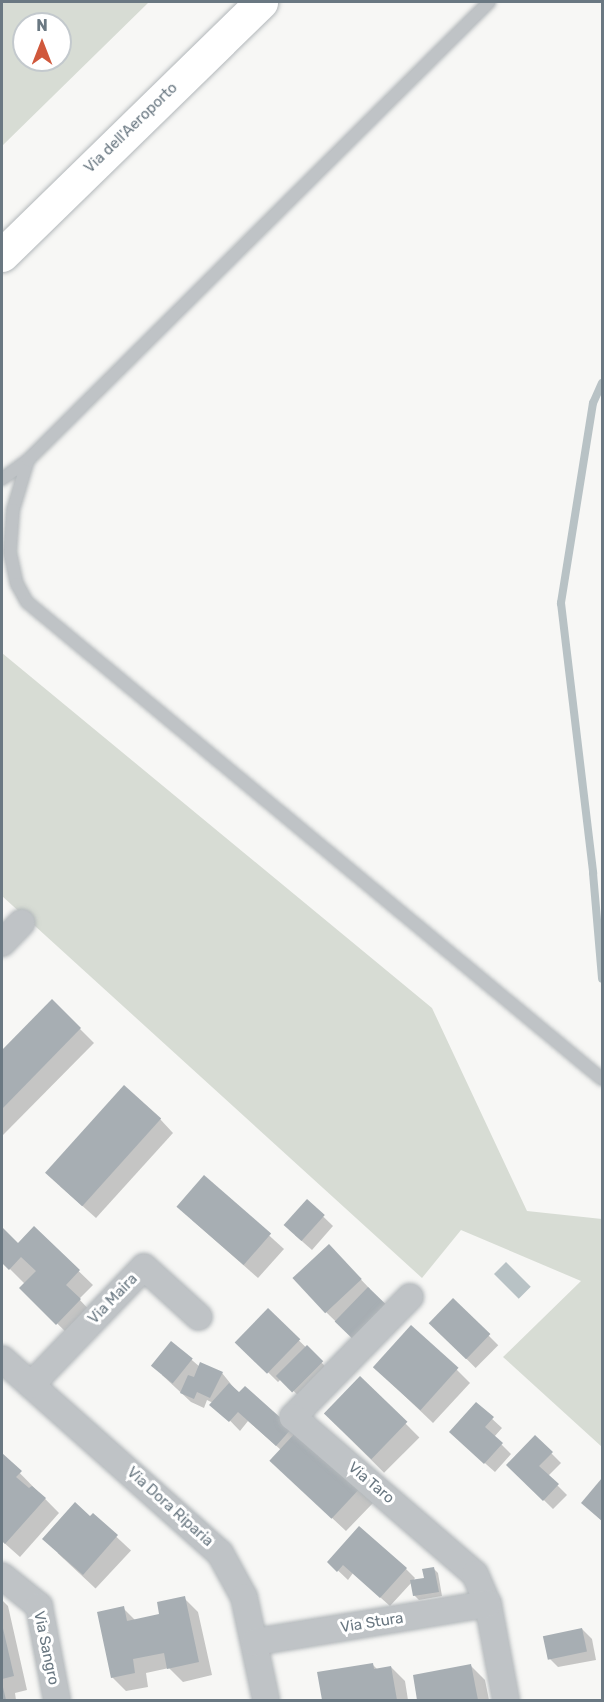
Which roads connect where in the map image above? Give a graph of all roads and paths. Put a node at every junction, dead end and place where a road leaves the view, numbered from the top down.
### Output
1 (261, 2) edge
2 (489, 2) edge
3 (2, 255) edge
4 (28, 460) junction
5 (2, 479) edge
6 (21, 923) dead end
7 (2, 943) edge
8 (603, 1079) edge
9 (410, 1297) dead end
10 (199, 1317) dead end
11 (2, 1359) edge
12 (31, 1385) junction
13 (2, 1576) edge
14 (488, 1604) junction
15 (255, 1642) junction
16 (57, 1701) edge
17 (266, 1701) edge
18 (506, 1701) edge

1 - 3 street, Via dell'Aeroporto
2 - 4 lane
4 - 5 lane
4 - 8 lane
6 - 7 street
9 - 14 street, Via Taro
10 - 12 street, Via Maira
11 - 12 street, Via Dora Riparia
12 - 15 street, Via Dora Riparia
13 - 16 street, Via Sangro
14 - 15 street, Via Stura
14 - 18 street, Via Taro
15 - 17 street, Via Dora Riparia

